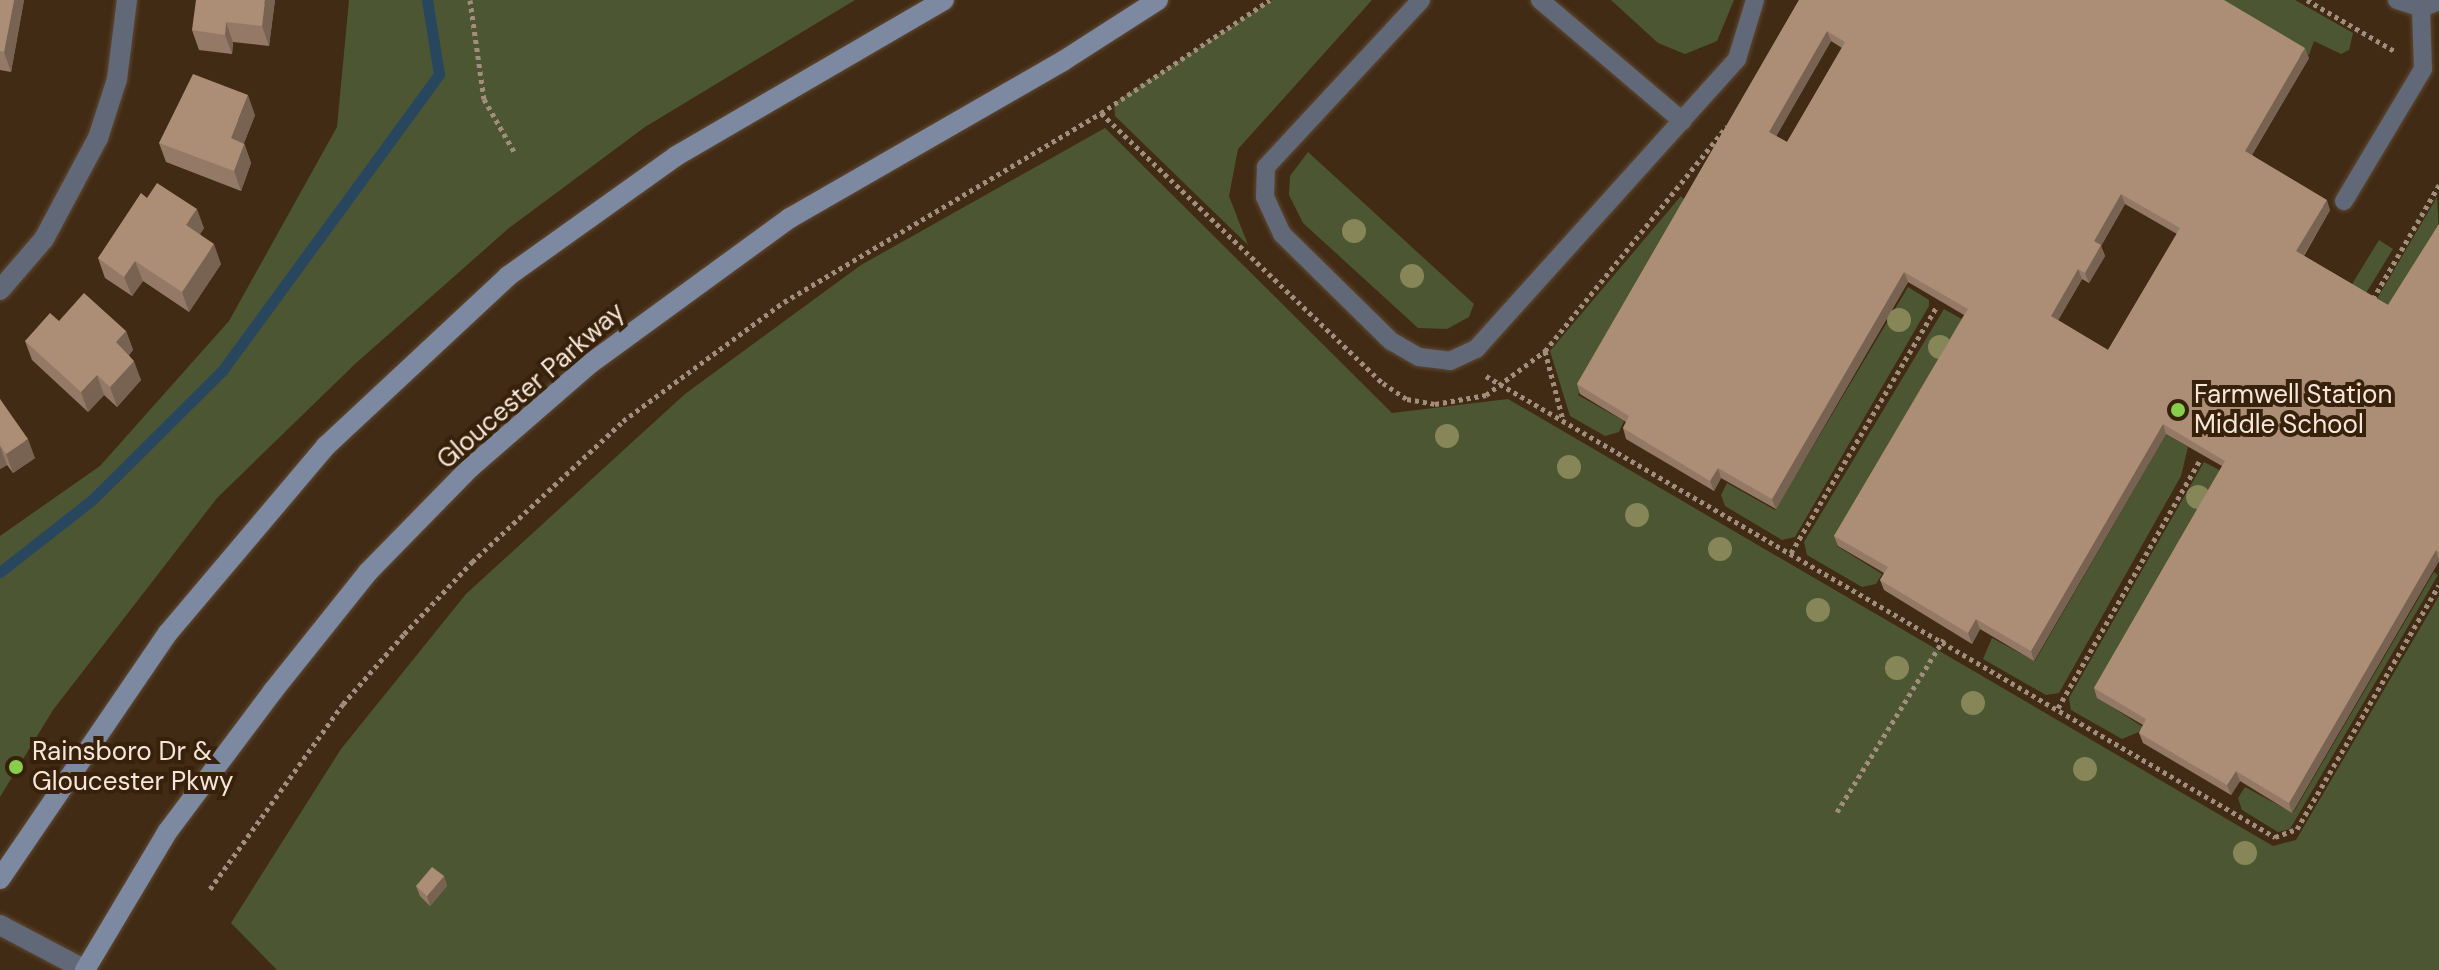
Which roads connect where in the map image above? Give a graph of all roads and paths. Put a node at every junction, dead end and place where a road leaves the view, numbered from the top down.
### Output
1 (127, 0) edge
2 (470, 0) edge
3 (944, 0) edge
4 (1158, 0) edge
5 (1270, 0) edge
6 (1421, 0) edge
7 (1540, 0) edge
8 (1755, 0) edge
9 (2307, 0) edge
10 (2397, 0) edge
11 (2430, 4) edge
12 (2423, 69) junction
13 (1733, 118) edge
14 (1682, 121) junction
15 (516, 155) dead end
16 (2439, 185) edge
17 (2344, 201) dead end
18 (0, 290) edge
19 (2373, 299) edge
20 (1937, 306) dead end
21 (1545, 351) junction
22 (1450, 361) junction
23 (1506, 384) junction
24 (1564, 420) junction
25 (2199, 462) dead end
26 (1791, 553) junction
27 (2439, 585) edge
28 (1944, 639) junction
29 (2058, 708) junction
30 (1837, 812) dead end
31 (0, 879) edge
32 (210, 889) dead end
33 (0, 925) edge
34 (85, 970) edge

1 - 18 street
2 - 15 path
3 - 31 main road
4 - 34 main road, Gloucester Parkway
5 - 32 path
6 - 22 lane
7 - 14 lane
8 - 14 lane
9 - 12 path
10 - 11 lane
11 - 12 lane
12 - 17 lane
13 - 21 path
14 - 22 lane
16 - 19 path
20 - 26 path
21 - 23 path
21 - 24 path
22 - 23 path
23 - 24 path
24 - 26 path
25 - 29 path
26 - 28 path
27 - 29 path
28 - 29 path
28 - 30 path
33 - 34 street

